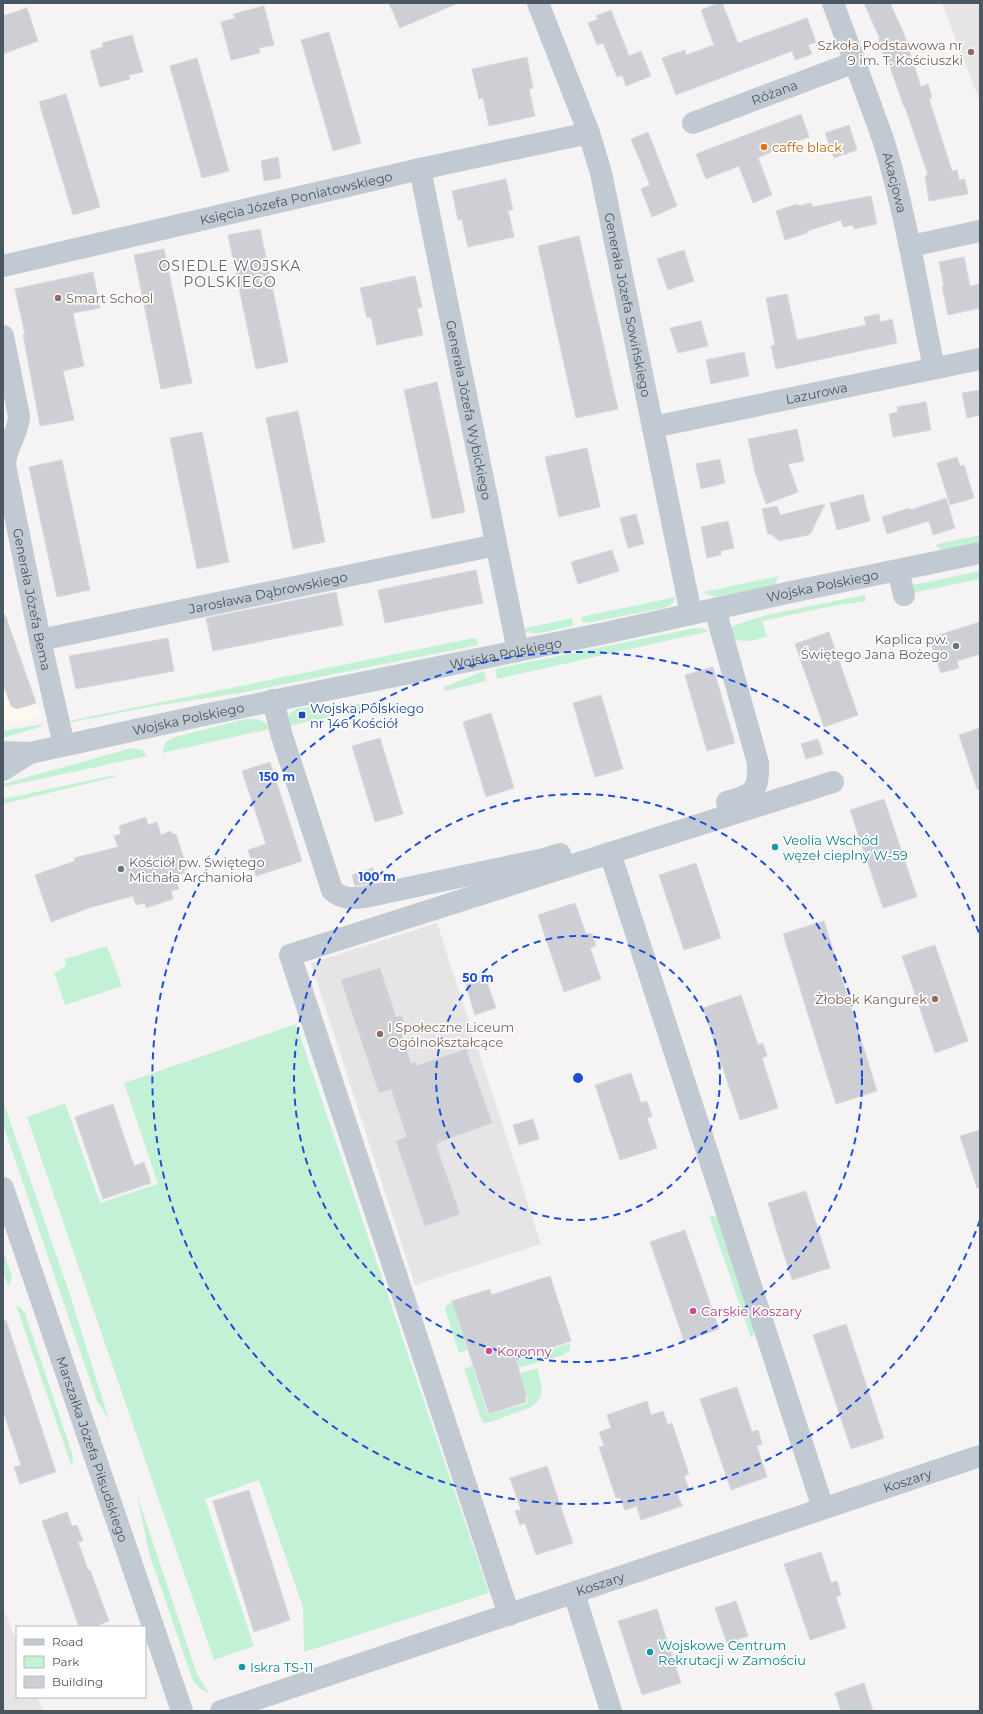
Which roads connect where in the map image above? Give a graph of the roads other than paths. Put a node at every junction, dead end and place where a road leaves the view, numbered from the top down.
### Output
1 (538, 3) edge
2 (833, 3) edge
3 (855, 62) junction
4 (693, 123) dead end
5 (589, 133) junction
6 (420, 169) junction
7 (980, 231) edge
8 (910, 248) junction
9 (3, 266) edge
10 (3, 336) edge
11 (980, 359) edge
12 (934, 368) junction
13 (653, 427) junction
14 (496, 545) junction
15 (980, 553) edge
16 (898, 570) junction
17 (904, 595) dead end
18 (715, 609) junction
19 (691, 614) junction
20 (40, 640) junction
21 (518, 651) junction
22 (273, 700) junction
23 (64, 745) junction
24 (3, 752) edge
25 (30, 753) junction
26 (3, 770) edge
27 (833, 782) dead end
28 (610, 853) junction
29 (3, 1188) edge
30 (980, 1456) edge
31 (823, 1508) junction
32 (574, 1593) junction
33 (509, 1615) junction
34 (182, 1711) edge
35 (221, 1711) edge
36 (612, 1711) edge

1 - 5 street, Generała Józefa Sowińskiego
2 - 3 street, Akacjowa
3 - 4 street, Różana
3 - 8 street, Akacjowa
5 - 6 street, Księcia Józefa Poniatowskiego
5 - 13 street, Generała Józefa Sowińskiego
6 - 9 street, Księcia Józefa Poniatowskiego
6 - 14 street, Generała Józefa Wybickiego
7 - 8 street
8 - 12 street, Akacjowa
10 - 20 street, Generała Józefa Bema
11 - 12 street, Lazurowa
12 - 13 street, Lazurowa
13 - 19 street, Generała Józefa Sowińskiego
14 - 20 street, Jarosława Dąbrowskiego
14 - 21 street, Generała Józefa Wybickiego
15 - 16 street, Wojska Polskiego
16 - 17 street
16 - 18 street, Wojska Polskiego
18 - 19 street, Wojska Polskiego
18 - 22 street
19 - 21 street, Wojska Polskiego
20 - 23 street, Generała Józefa Bema
21 - 22 street, Wojska Polskiego
22 - 23 street, Wojska Polskiego
23 - 25 street, Wojska Polskiego
24 - 25 street, Wojska Polskiego
25 - 26 street, Wojska Polskiego
27 - 28 street
28 - 31 street
28 - 33 street
29 - 34 street, Marszałka Józefa Piłsudskiego
30 - 31 street, Koszary
31 - 32 street, Koszary
32 - 33 street, Koszary
32 - 36 street
33 - 35 street, Koszary

